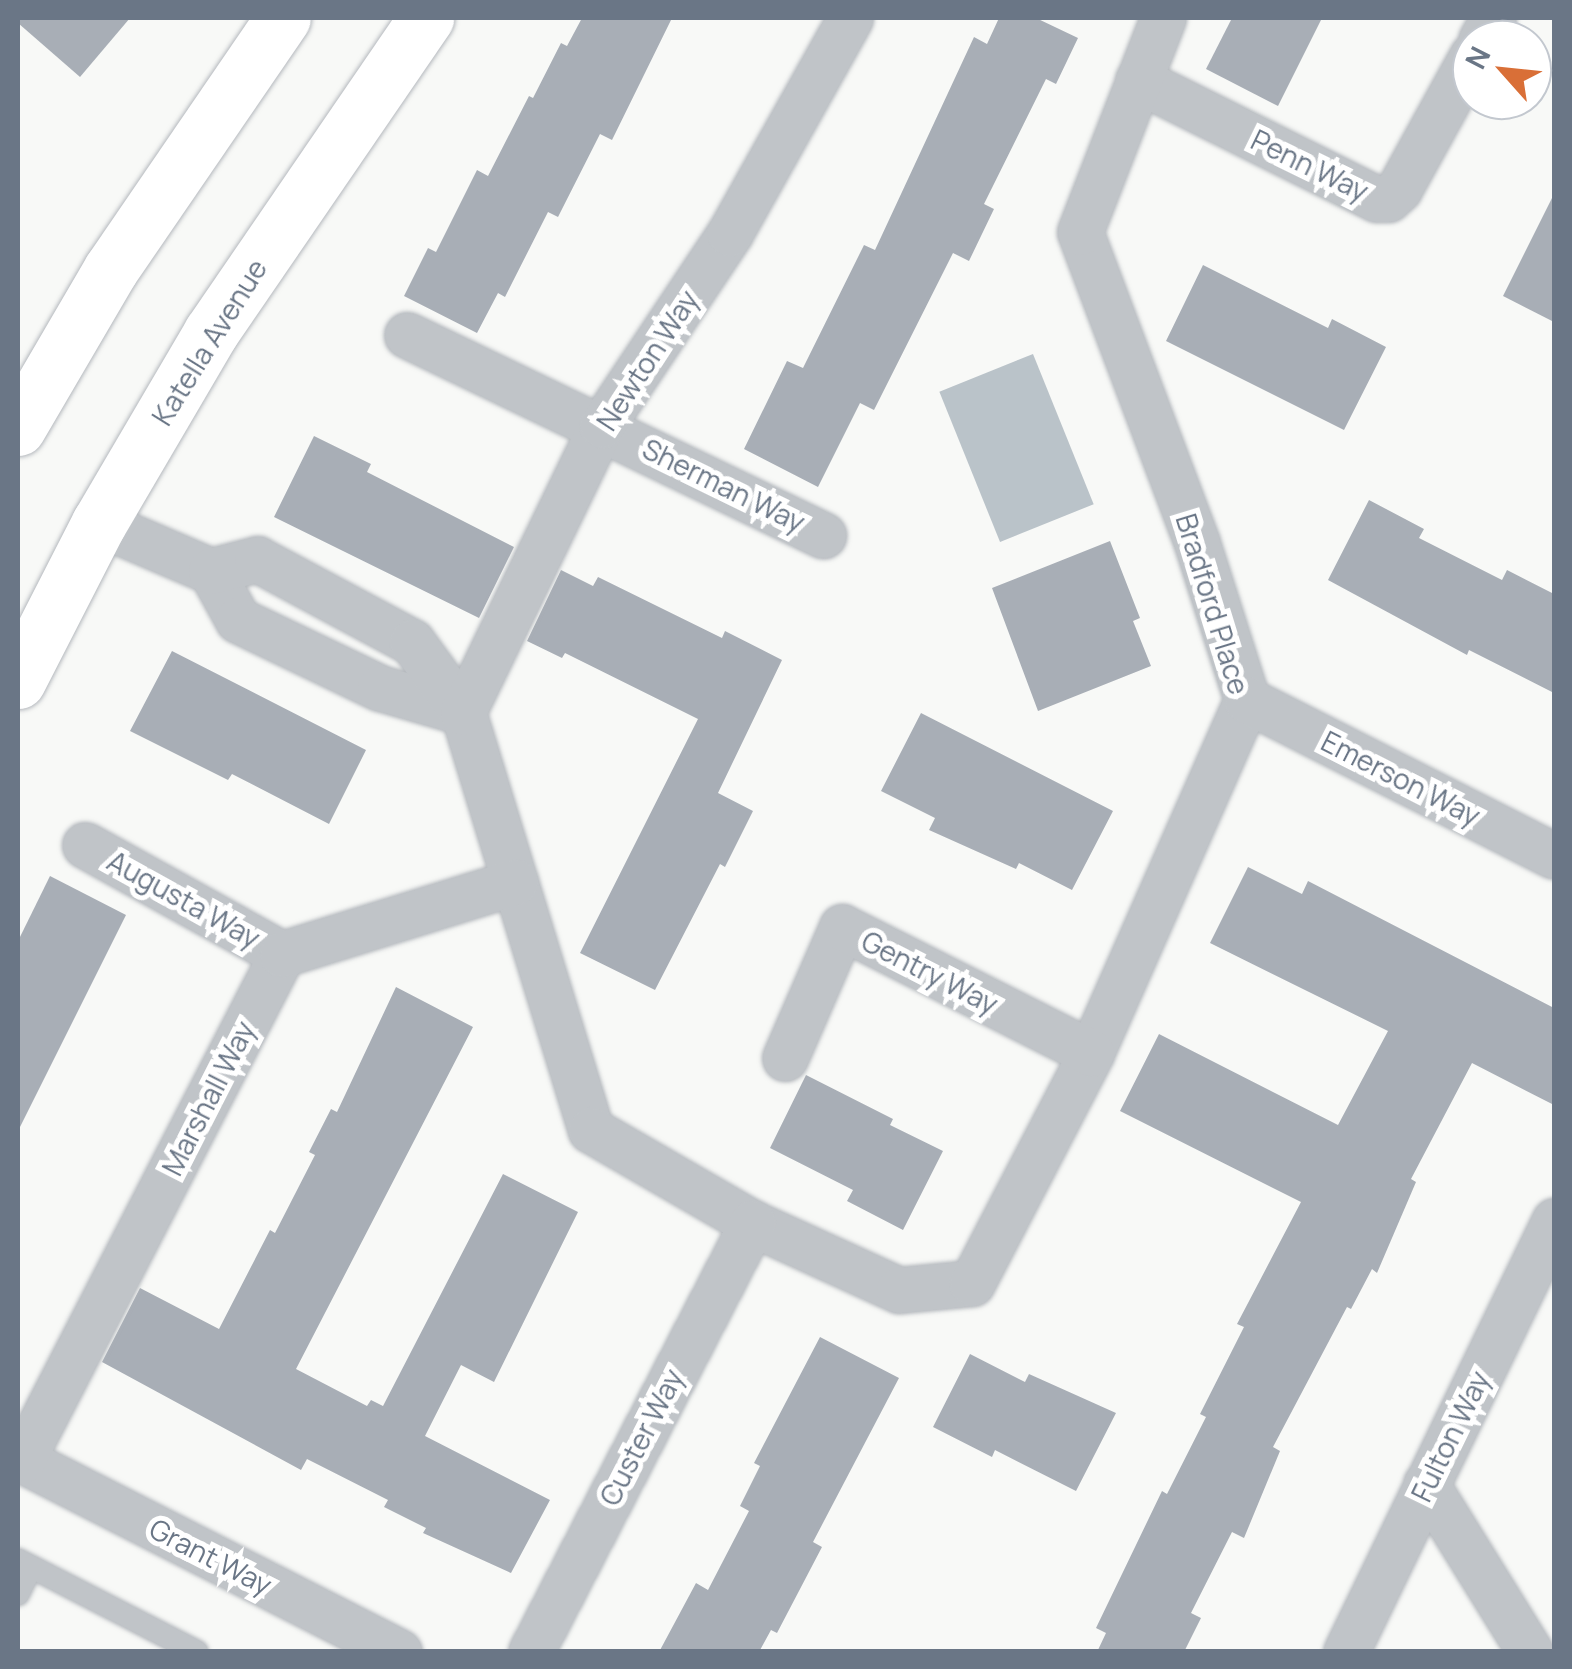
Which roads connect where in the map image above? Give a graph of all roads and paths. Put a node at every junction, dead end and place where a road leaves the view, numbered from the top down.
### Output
1 (283, 18) edge
2 (426, 18) edge
3 (850, 18) edge
4 (1146, 23) edge
5 (1138, 80) junction
6 (1452, 92) edge
7 (407, 335) dead end
8 (602, 425) junction
9 (18, 428) edge
10 (99, 523) junction
11 (824, 534) dead end
12 (211, 571) junction
13 (18, 681) edge
14 (1247, 700) junction
15 (463, 712) junction
16 (85, 845) dead end
17 (1554, 856) edge
18 (515, 882) junction
19 (282, 954) junction
20 (1091, 1053) junction
21 (785, 1058) dead end
22 (1554, 1221) edge
23 (752, 1223) junction
24 (22, 1460) joint
25 (1426, 1484) junction
26 (24, 1563) edge
27 (18, 1594) edge
28 (197, 1652) edge
29 (399, 1652) edge
30 (531, 1652) edge
31 (1346, 1652) edge
32 (1530, 1652) edge

1 - 9 main road
2 - 10 main road, Katella Avenue
3 - 8 street, Newton Way
4 - 5 street, Bradford Place
5 - 6 street, Penn Way
5 - 14 street, Bradford Place
7 - 8 street, Sherman Way
8 - 11 street, Sherman Way
8 - 15 street, Newton Way
10 - 12 street
10 - 13 main road, Katella Avenue
12 - 15 street
12 - 15 street
14 - 17 street, Emerson Way
14 - 20 street, Bradford Place
15 - 18 street
16 - 19 street, Augusta Way
18 - 19 street
18 - 23 street
19 - 24 street, Marshall Way
20 - 21 street, Gentry Way
20 - 23 street, Bradford Place
22 - 25 street, Fulton Way
23 - 30 street, Custer Way
24 - 29 street, Grant Way
25 - 31 street, Fulton Way
25 - 32 street
26 - 27 lane
26 - 28 lane

